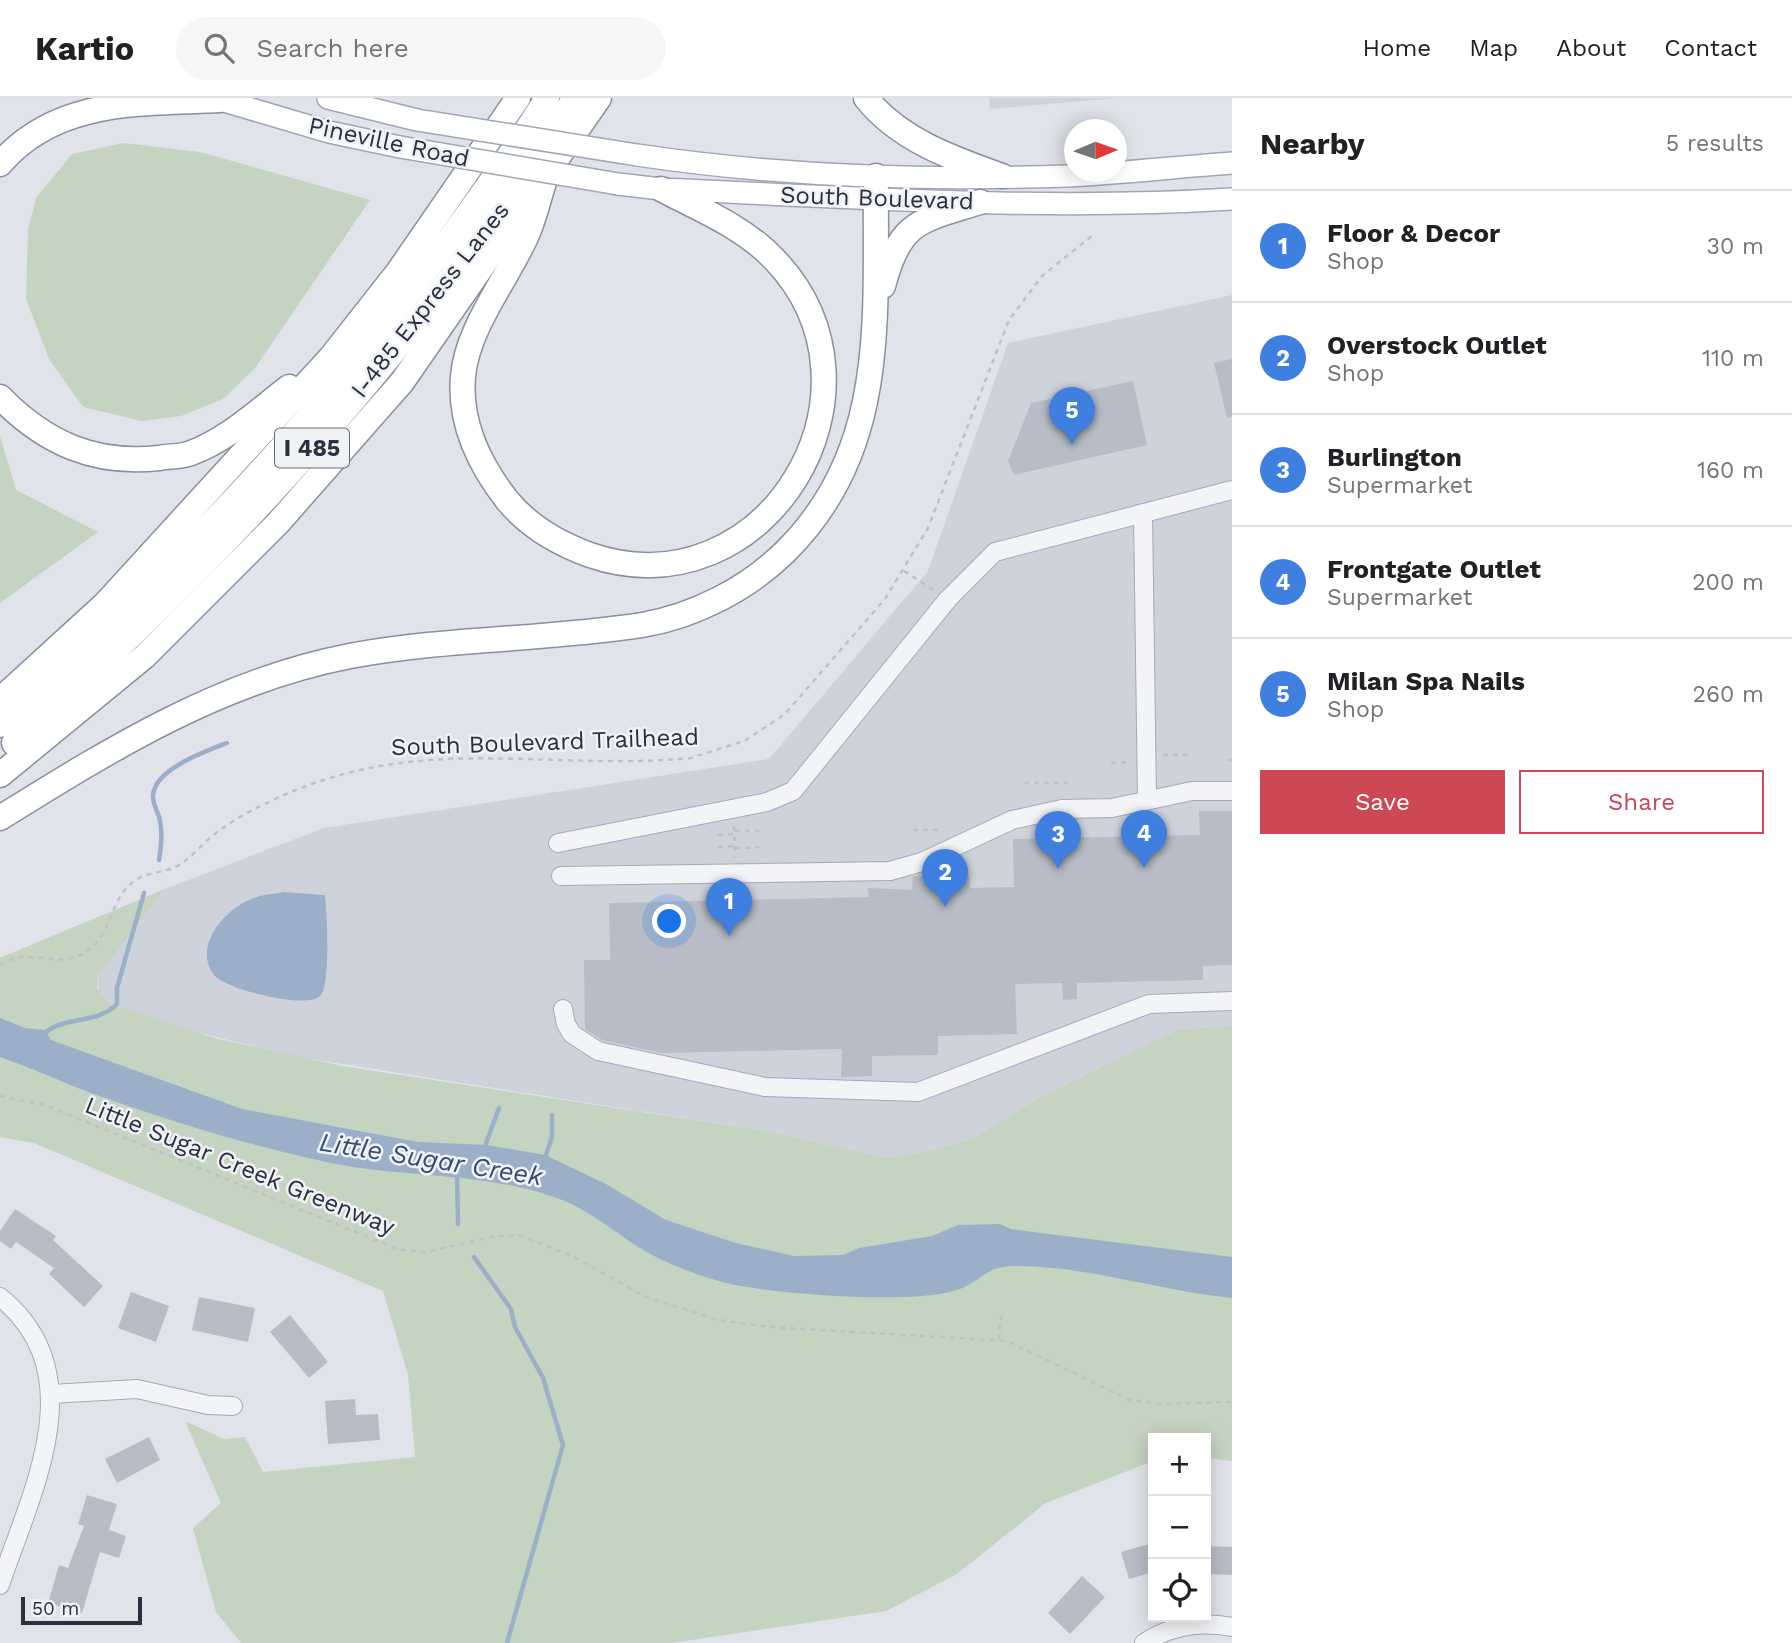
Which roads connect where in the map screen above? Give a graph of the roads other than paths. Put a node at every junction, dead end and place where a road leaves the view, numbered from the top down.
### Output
1 (328, 98) edge
2 (518, 98) edge
3 (547, 98) edge
4 (575, 98) edge
5 (599, 98) edge
6 (866, 98) edge
7 (217, 99) edge
8 (529, 138) joint
9 (0, 163) edge
10 (1232, 163) edge
11 (535, 172) junction
12 (1002, 176) junction
13 (876, 187) junction
14 (661, 189) junction
15 (1232, 199) edge
16 (980, 202) junction
17 (875, 314) junction
18 (332, 356) junction
19 (0, 397) edge
20 (1232, 490) edge
21 (1143, 513) junction
22 (0, 700) edge
23 (0, 726) edge
24 (0, 755) edge
25 (0, 775) edge
26 (1232, 791) edge
27 (1147, 800) junction
28 (0, 818) edge
29 (558, 844) dead end
30 (561, 876) dead end
31 (1232, 1001) edge
32 (564, 1009) dead end
33 (0, 1297) edge
34 (51, 1394) junction
35 (233, 1406) dead end
36 (0, 1585) edge
37 (1232, 1627) edge
38 (1144, 1643) edge

1 - 8 main road, Pineville Road, bridge
2 - 18 highway, I 485
3 - 23 highway, I-485 Express Lanes / I 485
4 - 24 highway, I-485 Express Lanes / I 485
5 - 11 highway, I 485
6 - 12 highway
7 - 9 highway
7 - 11 main road, Pineville Road, bridge
8 - 13 main road, South Boulevard, bridge
10 - 12 main road, South Boulevard
11 - 14 main road, South Boulevard, bridge
11 - 14 highway
11 - 25 highway, I 485
12 - 13 main road, South Boulevard
13 - 14 main road, South Boulevard
13 - 16 main road, South Boulevard
13 - 17 highway
15 - 16 main road, South Boulevard
16 - 17 highway
17 - 28 highway
18 - 19 highway
18 - 22 highway, I 485
20 - 21 street
21 - 27 street
21 - 29 street
26 - 27 street
27 - 30 street
31 - 32 street
33 - 34 street
34 - 35 street
34 - 36 street
37 - 38 street

